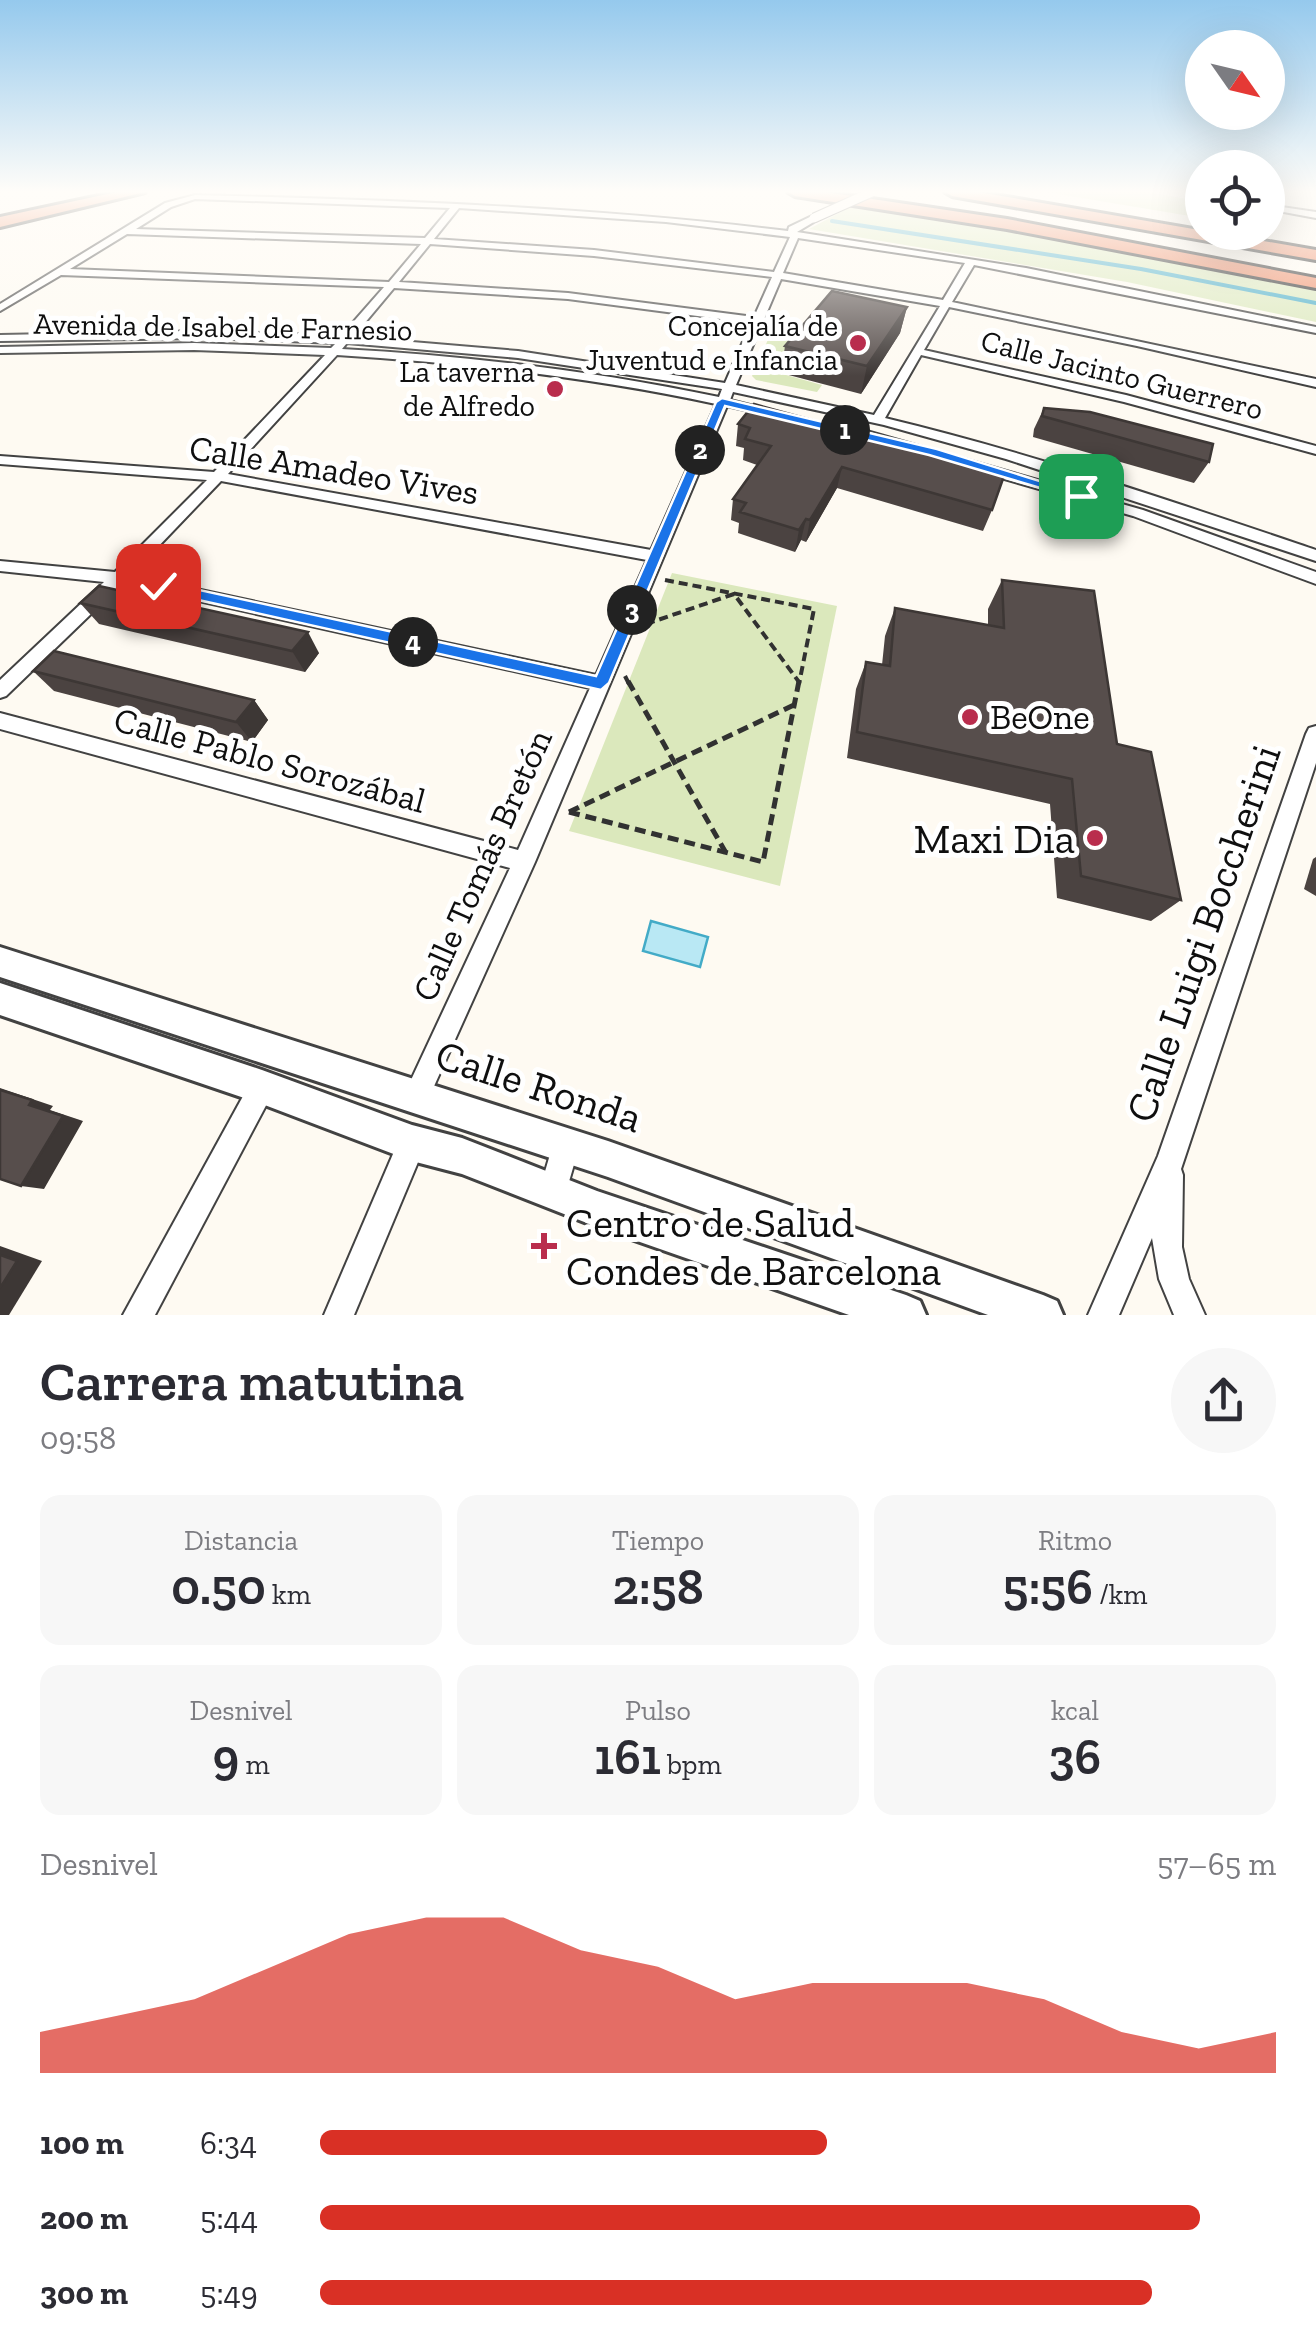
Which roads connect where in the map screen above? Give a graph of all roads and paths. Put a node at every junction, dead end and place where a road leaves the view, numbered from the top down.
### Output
1 (95, 253) edge
2 (418, 253) edge
3 (602, 253) edge
4 (785, 253) edge
5 (920, 253) edge
6 (1161, 253) edge
7 (1226, 253) edge
8 (971, 261) junction
9 (1316, 271) edge
10 (66, 272) junction
11 (778, 275) junction
12 (394, 283) junction
13 (1316, 283) edge
14 (945, 303) junction
15 (0, 308) edge
16 (0, 317) edge
17 (757, 322) junction
18 (1316, 330) edge
19 (0, 338) edge
20 (346, 340) junction
21 (0, 350) edge
22 (334, 352) junction
23 (916, 352) junction
24 (1316, 383) edge
25 (729, 387) junction
26 (722, 402) junction
27 (806, 420) edge
28 (876, 420) junction
29 (838, 428) edge
30 (1316, 450) edge
31 (0, 460) edge
32 (220, 477) junction
33 (655, 556) junction
34 (1316, 556) edge
35 (0, 566) edge
36 (121, 578) junction
37 (1316, 578) edge
38 (664, 580) dead end
39 (734, 594) junction
40 (646, 624) dead end
41 (625, 676) dead end
42 (799, 682) junction
43 (601, 683) junction
44 (0, 691) edge
45 (794, 705) junction
46 (0, 721) edge
47 (1316, 734) edge
48 (674, 762) junction
49 (726, 853) junction
50 (524, 862) junction
51 (0, 962) edge
52 (0, 1000) edge
53 (262, 1088) junction
54 (418, 1095) junction
55 (412, 1143) junction
56 (566, 1144) junction
57 (1171, 1160) junction
58 (553, 1192) junction
59 (138, 1315) edge
60 (339, 1315) edge
61 (906, 1315) edge
62 (1043, 1315) edge
63 (1103, 1315) edge
64 (1190, 1315) edge

1 - 10 street
2 - 12 street
3 - 11 street
4 - 11 street, Calle Tomás Bretón
5 - 8 street
6 - 13 highway
7 - 9 highway
8 - 14 street
8 - 18 street
10 - 12 street
10 - 15 street
10 - 16 street
11 - 14 street
11 - 17 street, Calle Tomás Bretón
12 - 17 street
12 - 20 street
14 - 23 street
14 - 24 street
17 - 25 street, Calle Tomás Bretón
19 - 20 street, Avenida de Isabel de Farnesio
20 - 22 street
20 - 25 street, Avenida de Isabel de Farnesio
21 - 22 street, Avenida de Isabel de Farnesio
22 - 26 street, Avenida de Isabel de Farnesio
22 - 32 street
23 - 28 street
23 - 30 street, Calle Jacinto Guerrero
25 - 26 street, Calle Tomás Bretón
25 - 28 street, Avenida de Isabel de Farnesio
26 - 27 street, Avenida de Isabel de Farnesio
26 - 33 street, Calle Tomás Bretón
28 - 34 street, Avenida de Isabel de Farnesio
29 - 37 street
31 - 32 street, Calle Amadeo Vives
32 - 33 street, Calle Amadeo Vives
32 - 36 street
33 - 43 street, Calle Tomás Bretón
35 - 36 street
36 - 43 street
36 - 44 street
38 - 39 path
39 - 40 path
39 - 42 path
39 - 42 path
41 - 48 path
42 - 45 path
43 - 50 street, Calle Tomás Bretón
45 - 48 path
45 - 49 path
46 - 50 street, Calle Pablo Sorozábal
47 - 57 street, Calle Luigi Boccherini
48 - 49 path
48 - 49 path
50 - 54 street, Calle Tomás Bretón
51 - 54 street, Calle Ronda
52 - 53 street
53 - 55 street
53 - 59 street
54 - 56 street, Calle Ronda
55 - 58 street
55 - 60 street
56 - 58 street
56 - 62 street, Calle Ronda
57 - 63 street, Calle Luigi Boccherini
57 - 64 street, Calle Luigi Boccherini
58 - 61 street

